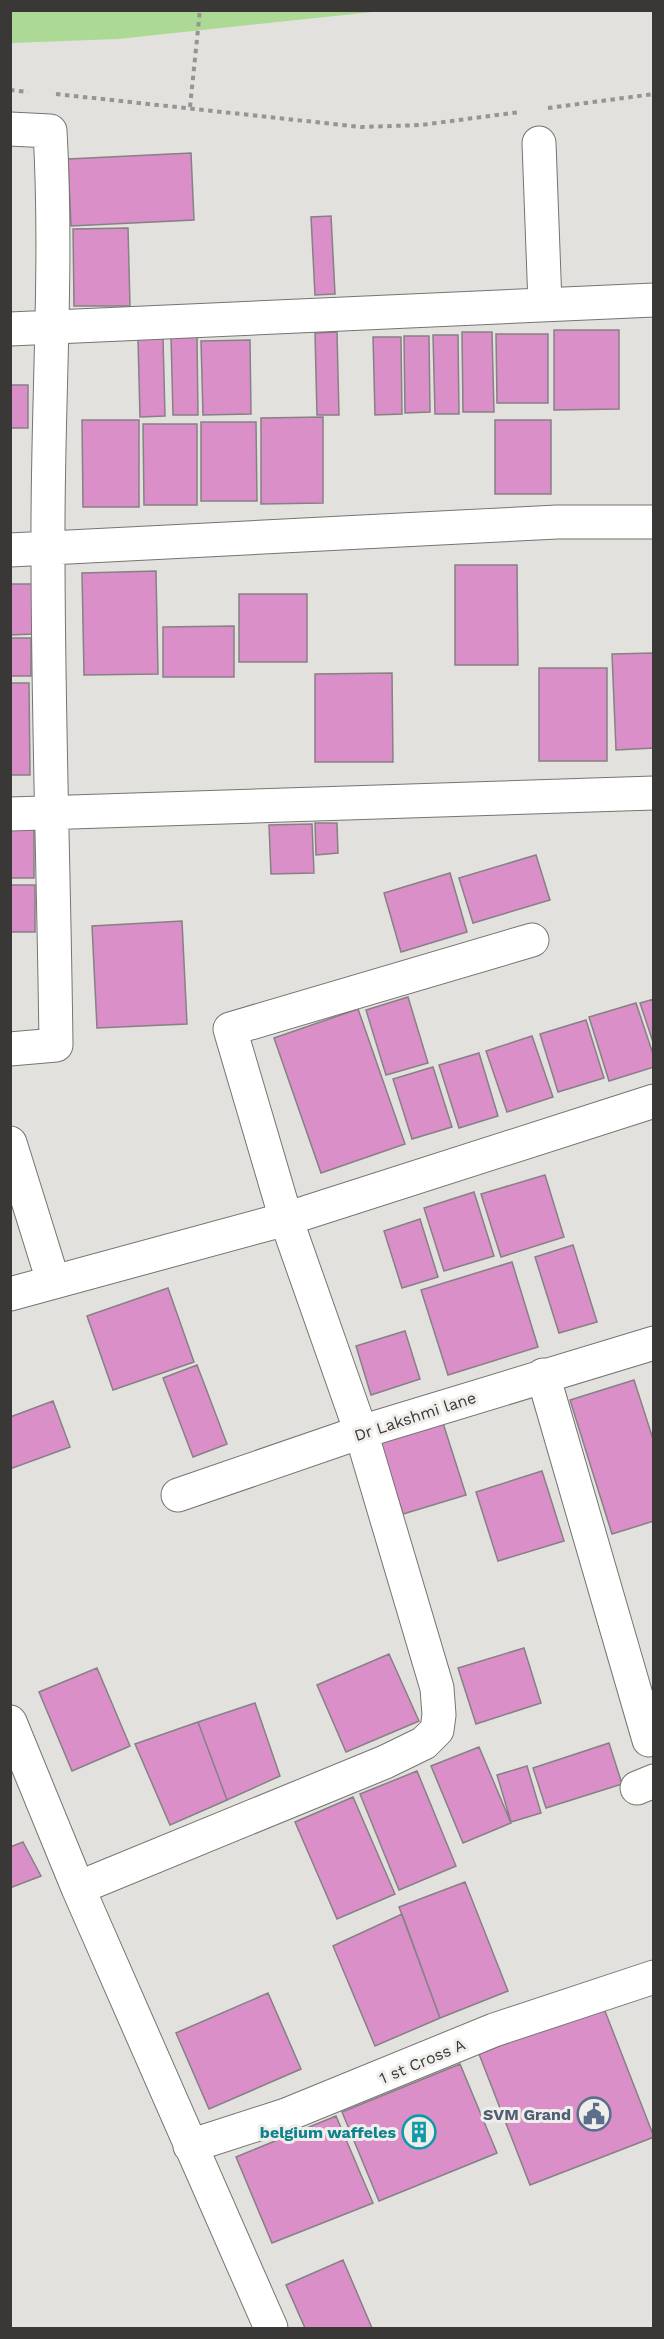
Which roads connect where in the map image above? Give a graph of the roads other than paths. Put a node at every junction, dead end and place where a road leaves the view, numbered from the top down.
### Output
1 (10, 129) edge
2 (539, 143) dead end
3 (654, 300) edge
4 (546, 304) junction
5 (53, 327) junction
6 (10, 329) edge
7 (654, 522) edge
8 (48, 548) junction
9 (10, 550) edge
10 (654, 793) edge
11 (53, 813) junction
12 (10, 814) edge
13 (532, 940) dead end
14 (10, 1049) edge
15 (654, 1101) edge
16 (10, 1143) edge
17 (286, 1219) junction
18 (53, 1281) junction
19 (10, 1294) edge
20 (654, 1343) edge
21 (543, 1375) junction
22 (362, 1432) junction
23 (178, 1495) dead end
24 (10, 1722) edge
25 (649, 1740) dead end
26 (78, 1888) junction
27 (654, 1977) edge
28 (190, 2146) junction
29 (271, 2328) edge

1 - 5 street
2 - 4 street
3 - 4 street
4 - 5 street
5 - 6 street
5 - 8 street
7 - 8 street
8 - 9 street
8 - 11 street
10 - 11 street
11 - 12 street
11 - 14 street
13 - 17 street
15 - 17 street
16 - 18 street
17 - 18 street
17 - 22 street
18 - 19 street
20 - 21 street, Dr Lakshmi lane
21 - 22 street, Dr Lakshmi lane
21 - 25 street
22 - 23 street, Dr Lakshmi lane
22 - 26 street
24 - 26 street
26 - 28 street
27 - 28 street, 1 st Cross A
28 - 29 street

